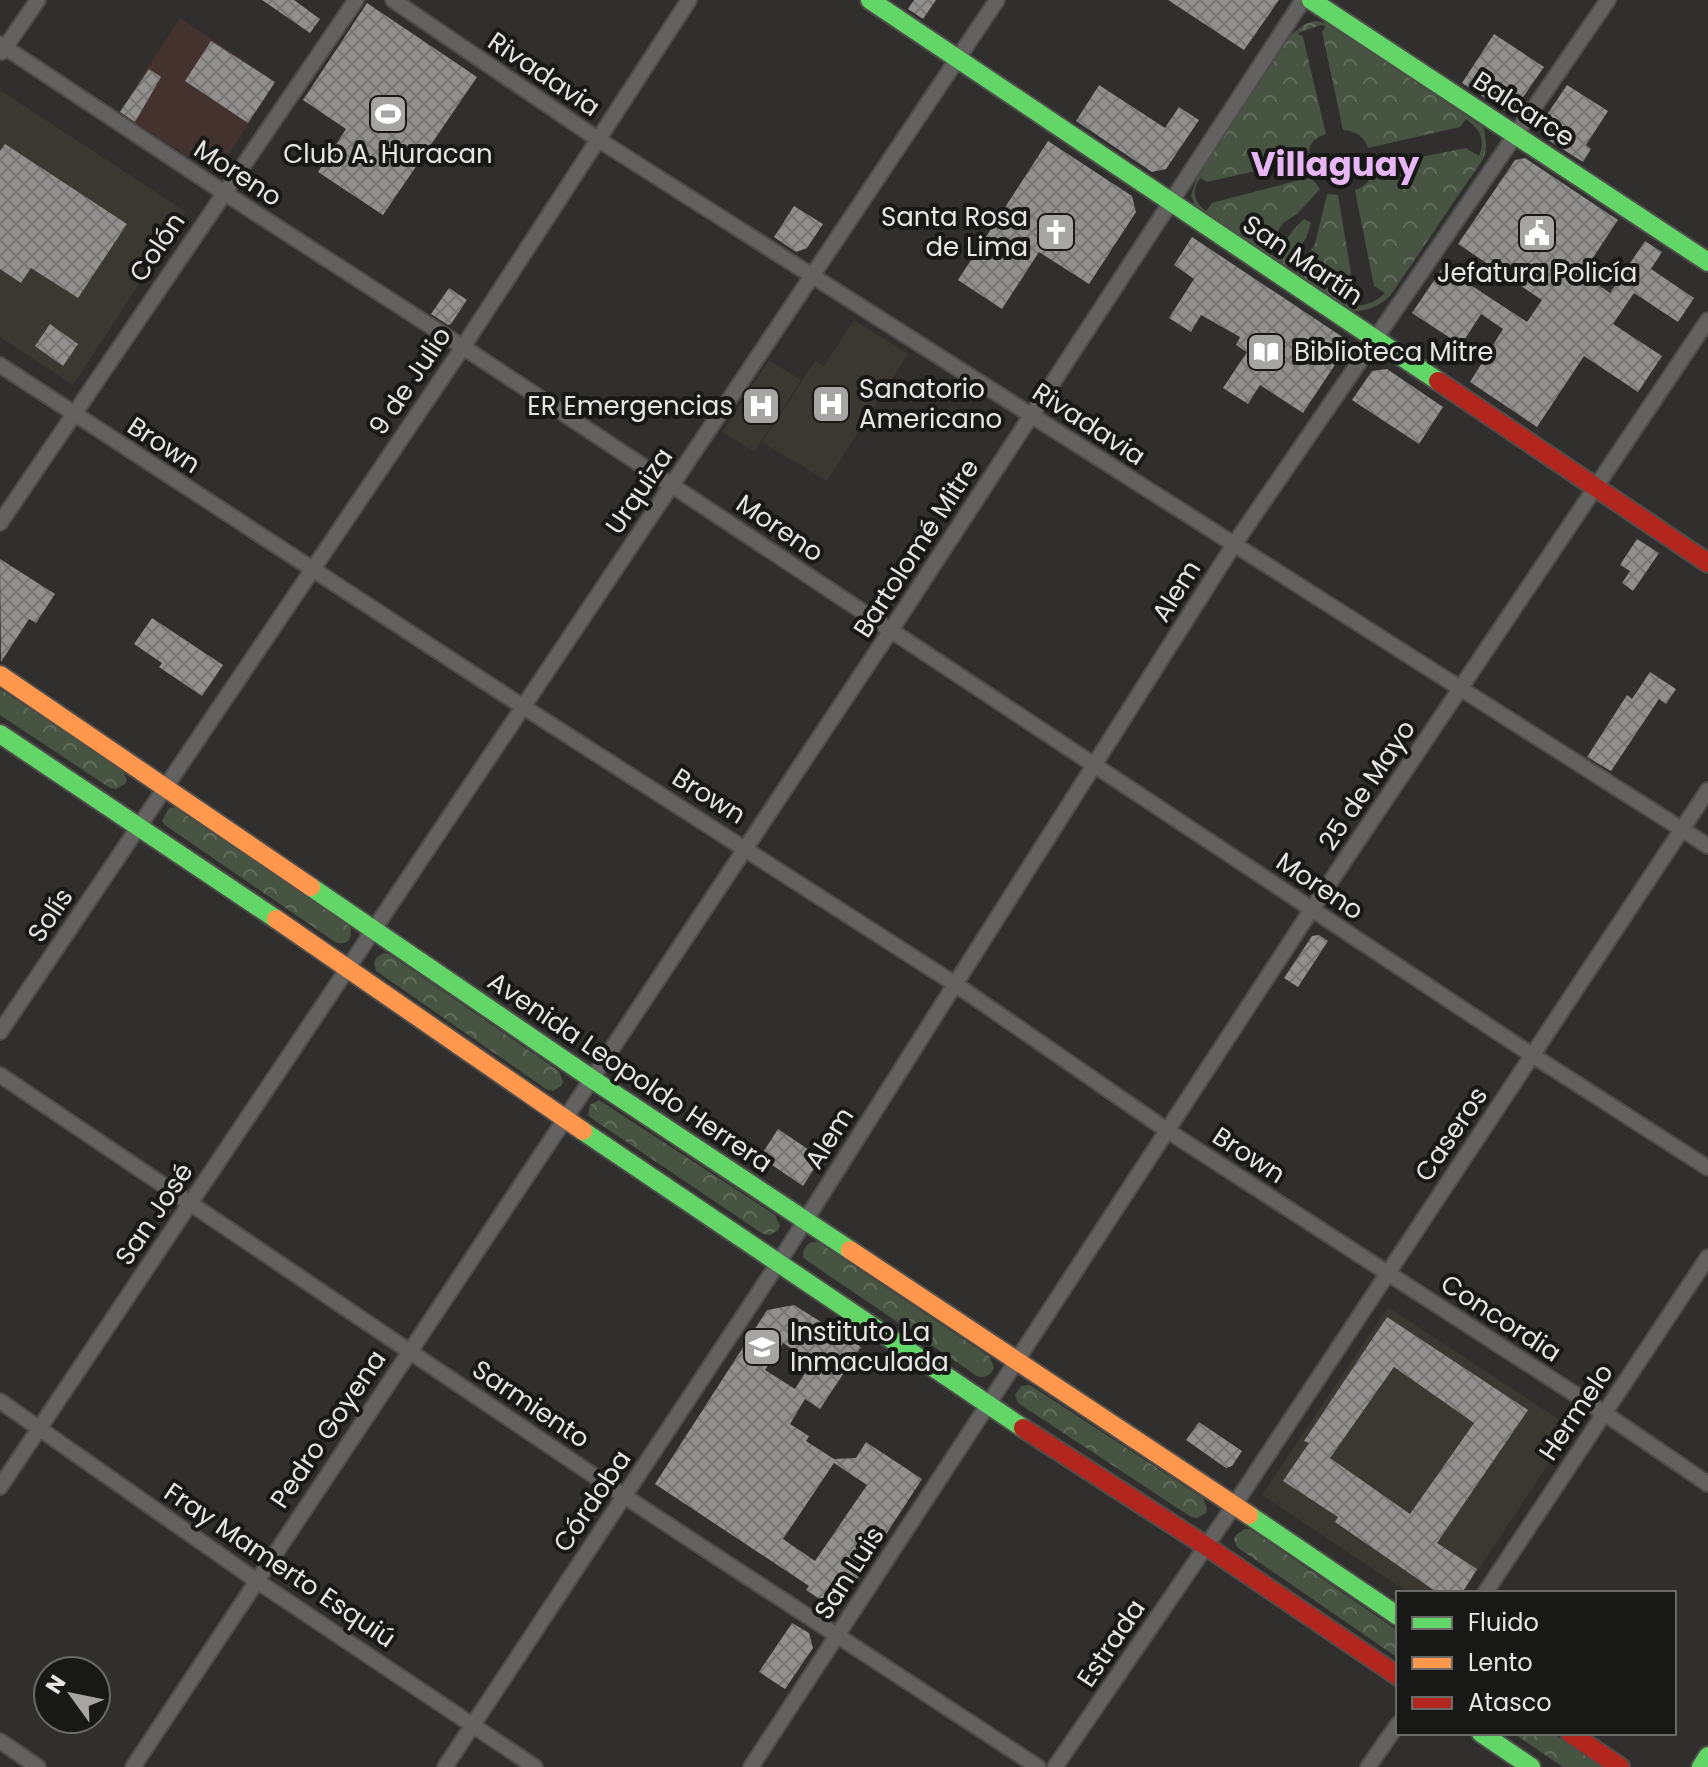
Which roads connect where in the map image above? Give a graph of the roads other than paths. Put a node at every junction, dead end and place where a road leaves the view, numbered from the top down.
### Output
1 (38, 0) edge
2 (356, 0) edge
3 (393, 0) edge
4 (689, 0) edge
5 (870, 0) edge
6 (997, 0) edge
7 (1303, 0) edge
8 (1311, 0) edge
9 (1608, 0) edge
10 (2, 49) edge
11 (958, 60) junction
12 (1516, 134) junction
13 (599, 140) junction
14 (223, 192) junction
15 (1170, 202) junction
16 (1708, 262) edge
17 (814, 277) junction
18 (1708, 320) edge
19 (1375, 340) junction
20 (463, 347) junction
21 (0, 365) edge
22 (73, 415) junction
23 (1031, 415) junction
24 (673, 485) junction
25 (1597, 488) junction
26 (0, 523) edge
27 (1233, 546) junction
28 (1708, 563) edge
29 (312, 568) junction
30 (891, 630) junction
31 (0, 675) edge
32 (1462, 689) junction
33 (522, 706) junction
34 (0, 734) edge
35 (1095, 765) junction
36 (165, 785) junction
37 (1708, 790) edge
38 (139, 825) junction
39 (1682, 829) junction
40 (1708, 846) edge
41 (745, 848) junction
42 (1312, 909) junction
43 (372, 929) junction
44 (348, 969) junction
45 (955, 984) junction
46 (0, 1032) edge
47 (1532, 1055) junction
48 (0, 1075) edge
49 (591, 1078) junction
50 (564, 1118) junction
51 (1168, 1131) junction
52 (1708, 1168) edge
53 (190, 1204) junction
54 (805, 1221) junction
55 (1708, 1257) edge
56 (779, 1262) junction
57 (1388, 1274) junction
58 (409, 1351) junction
59 (1018, 1361) junction
60 (0, 1401) edge
61 (988, 1405) junction
62 (1604, 1413) junction
63 (39, 1427) junction
64 (1708, 1484) edge
65 (0, 1487) edge
66 (624, 1496) junction
67 (1235, 1504) junction
68 (1206, 1546) junction
69 (257, 1581) junction
70 (1486, 1591) edge
71 (1396, 1615) edge
72 (835, 1637) junction
73 (1396, 1675) edge
74 (472, 1725) junction
75 (1396, 1727) edge
76 (1484, 1735) edge
77 (1573, 1735) edge
78 (0, 1741) edge
79 (1708, 1756) edge
80 (38, 1767) edge
81 (133, 1767) edge
82 (445, 1767) edge
83 (535, 1767) edge
84 (751, 1767) edge
85 (1038, 1767) edge
86 (1055, 1767) edge
87 (1368, 1767) edge
88 (1531, 1767) edge
89 (1620, 1767) edge
90 (1701, 1767) edge

1 - 10 street
2 - 14 street, Colón
3 - 13 street, Rivadavia
4 - 13 street, 9 de Julio
5 - 11 street, San Martín
6 - 11 street, Urquiza
7 - 15 street, Bartolomé Mitre
8 - 12 street, Balcarce
9 - 12 street, Alem
10 - 14 street, Moreno
11 - 15 street, San Martín
11 - 17 street, Urquiza
12 - 16 street, Balcarce
12 - 19 street, Alem
13 - 17 street, Rivadavia
13 - 20 street, 9 de Julio
14 - 20 street, Moreno
14 - 22 street, Colón
15 - 19 street, San Martín
15 - 23 street, Bartolomé Mitre
17 - 23 street, Rivadavia
17 - 24 street, Urquiza
18 - 25 street, 25 de Mayo
19 - 25 street, San Martín
19 - 27 street, Alem
20 - 24 street, Moreno
20 - 29 street, 9 de Julio
21 - 22 street, Brown
22 - 26 street, Colón
22 - 29 street, Brown
23 - 27 street, Rivadavia
23 - 30 street, Bartolomé Mitre
24 - 30 street, Moreno
24 - 33 street, Urquiza
25 - 28 street, San Martín
25 - 32 street, 25 de Mayo
27 - 32 street, Rivadavia
27 - 35 street, Alem
29 - 33 street, Brown
29 - 36 street, 9 de Julio
30 - 35 street, Moreno
30 - 41 street, Bartolomé Mitre
31 - 36 street, Avenida Leopoldo Herrera
32 - 39 street, Rivadavia
32 - 42 street, 25 de Mayo
33 - 41 street, Brown
33 - 43 street, Urquiza
34 - 38 street
35 - 42 street, Moreno
35 - 45 street, Alem
36 - 38 street, Solís
36 - 43 street, Avenida Leopoldo Herrera
37 - 39 street, Caseros
38 - 44 street
38 - 46 street, Solís
39 - 40 street, Rivadavia
39 - 47 street, Caseros
41 - 45 street, Brown
41 - 49 street, Bartolomé Mitre
42 - 47 street, Moreno
42 - 51 street, 25 de Mayo
43 - 44 street, San José
43 - 49 street, Avenida Leopoldo Herrera
44 - 50 street
44 - 53 street, San José
45 - 51 street, Brown
45 - 54 street, Alem
47 - 52 street, Moreno
47 - 57 street, Caseros
48 - 53 street, Sarmiento
49 - 50 street, Pedro Goyena
49 - 54 street, Avenida Leopoldo Herrera
50 - 56 street
50 - 58 street, Pedro Goyena
51 - 57 street, Brown
51 - 59 street, 25 de Mayo
53 - 58 street, Sarmiento
53 - 63 street, San José
54 - 56 street, Alem
54 - 59 street, Avenida Leopoldo Herrera
55 - 62 street, Hermelo
56 - 61 street
56 - 66 street, Córdoba
57 - 62 street, Concordia
57 - 67 street, Caseros
58 - 66 street, Sarmiento
58 - 69 street, Pedro Goyena
59 - 61 street, San Luis
59 - 67 street, Avenida Leopoldo Herrera
60 - 63 street, Fray Mamerto Esquiú
61 - 68 street
61 - 72 street, San Luis
62 - 64 street, Concordia
62 - 70 street, Hermelo
63 - 65 street, San José
63 - 69 street, Fray Mamerto Esquiú
66 - 72 street, Sarmiento
66 - 74 street, Córdoba
67 - 68 street, Estrada
67 - 71 street, Avenida Leopoldo Herrera
68 - 73 street
68 - 86 street, Estrada
69 - 74 street, Fray Mamerto Esquiú
69 - 81 street, Pedro Goyena
72 - 84 street, San Luis
72 - 85 street, Sarmiento
74 - 82 street, Córdoba
74 - 83 street, Fray Mamerto Esquiú
75 - 87 street
76 - 88 street
77 - 89 street
78 - 80 street
79 - 90 street

